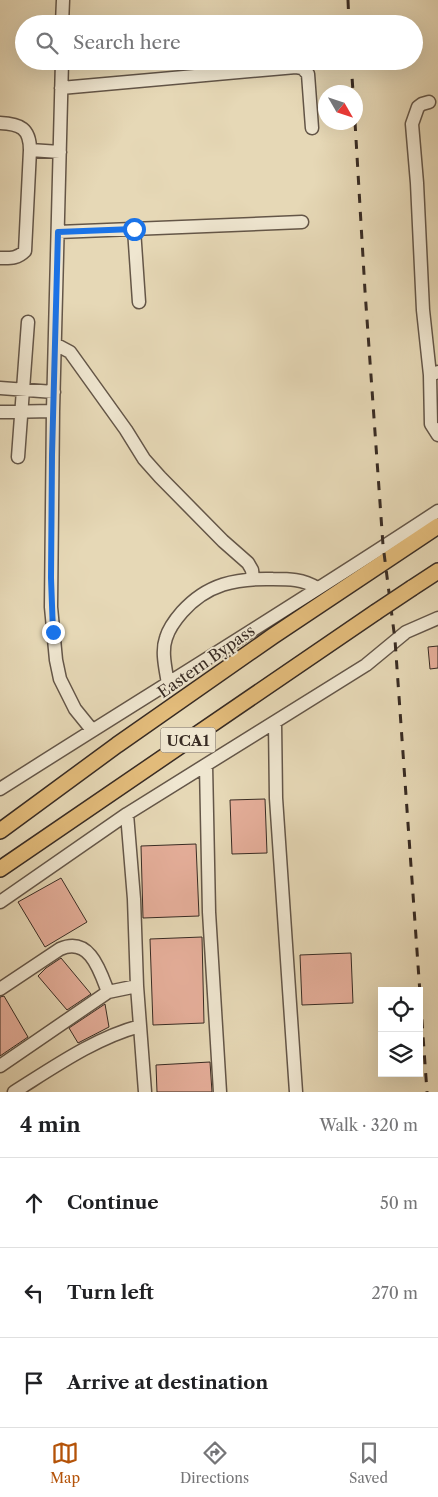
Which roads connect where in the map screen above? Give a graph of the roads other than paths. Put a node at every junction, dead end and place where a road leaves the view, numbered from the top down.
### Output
1 (62, 0) edge
2 (62, 15) edge
3 (62, 70) edge
4 (262, 70) edge
5 (304, 70) edge
6 (61, 88) junction
7 (430, 102) dead end
8 (0, 123) edge
9 (312, 128) dead end
10 (30, 150) junction
11 (60, 152) junction
12 (302, 222) dead end
13 (134, 229) junction
14 (58, 232) junction
15 (0, 258) edge
16 (139, 302) dead end
17 (28, 322) dead end
18 (55, 344) junction
19 (434, 374) edge
20 (0, 388) edge
21 (23, 390) junction
22 (54, 392) junction
23 (53, 411) junction
24 (0, 412) edge
25 (21, 412) junction
26 (438, 436) edge
27 (18, 457) dead end
28 (438, 511) edge
29 (438, 526) edge
30 (438, 571) edge
31 (253, 579) junction
32 (317, 588) junction
33 (438, 618) edge
34 (168, 684) junction
35 (275, 722) junction
36 (92, 730) junction
37 (206, 765) junction
38 (0, 789) edge
39 (127, 814) junction
40 (0, 831) edge
41 (0, 869) edge
42 (0, 902) edge
43 (137, 986) junction
44 (0, 989) edge
45 (108, 992) junction
46 (140, 1026) junction
47 (0, 1066) edge
48 (14, 1092) edge
49 (145, 1092) edge
50 (220, 1092) edge
51 (296, 1092) edge

1 - 2 street
3 - 6 street
4 - 6 street
5 - 9 street
6 - 11 street
7 - 19 street
8 - 10 street
10 - 11 street
10 - 15 street
11 - 14 street
12 - 13 street
13 - 14 street
13 - 16 street
14 - 18 street
17 - 21 street
18 - 22 street
18 - 31 street
19 - 26 street
20 - 21 street
21 - 22 street
21 - 25 street
22 - 23 street
23 - 25 street
23 - 36 street
24 - 25 street
25 - 27 street
28 - 32 street
29 - 40 main road, Eastern Bypass
30 - 41 main road, UCA1, bridge
31 - 32 street
31 - 34 street
32 - 34 street
33 - 35 street
34 - 36 street
35 - 37 street
35 - 51 street
36 - 38 street
37 - 39 street
37 - 50 street
39 - 42 street
39 - 43 street
43 - 45 street
43 - 46 street
44 - 45 street
45 - 47 street
46 - 48 street
46 - 49 street

